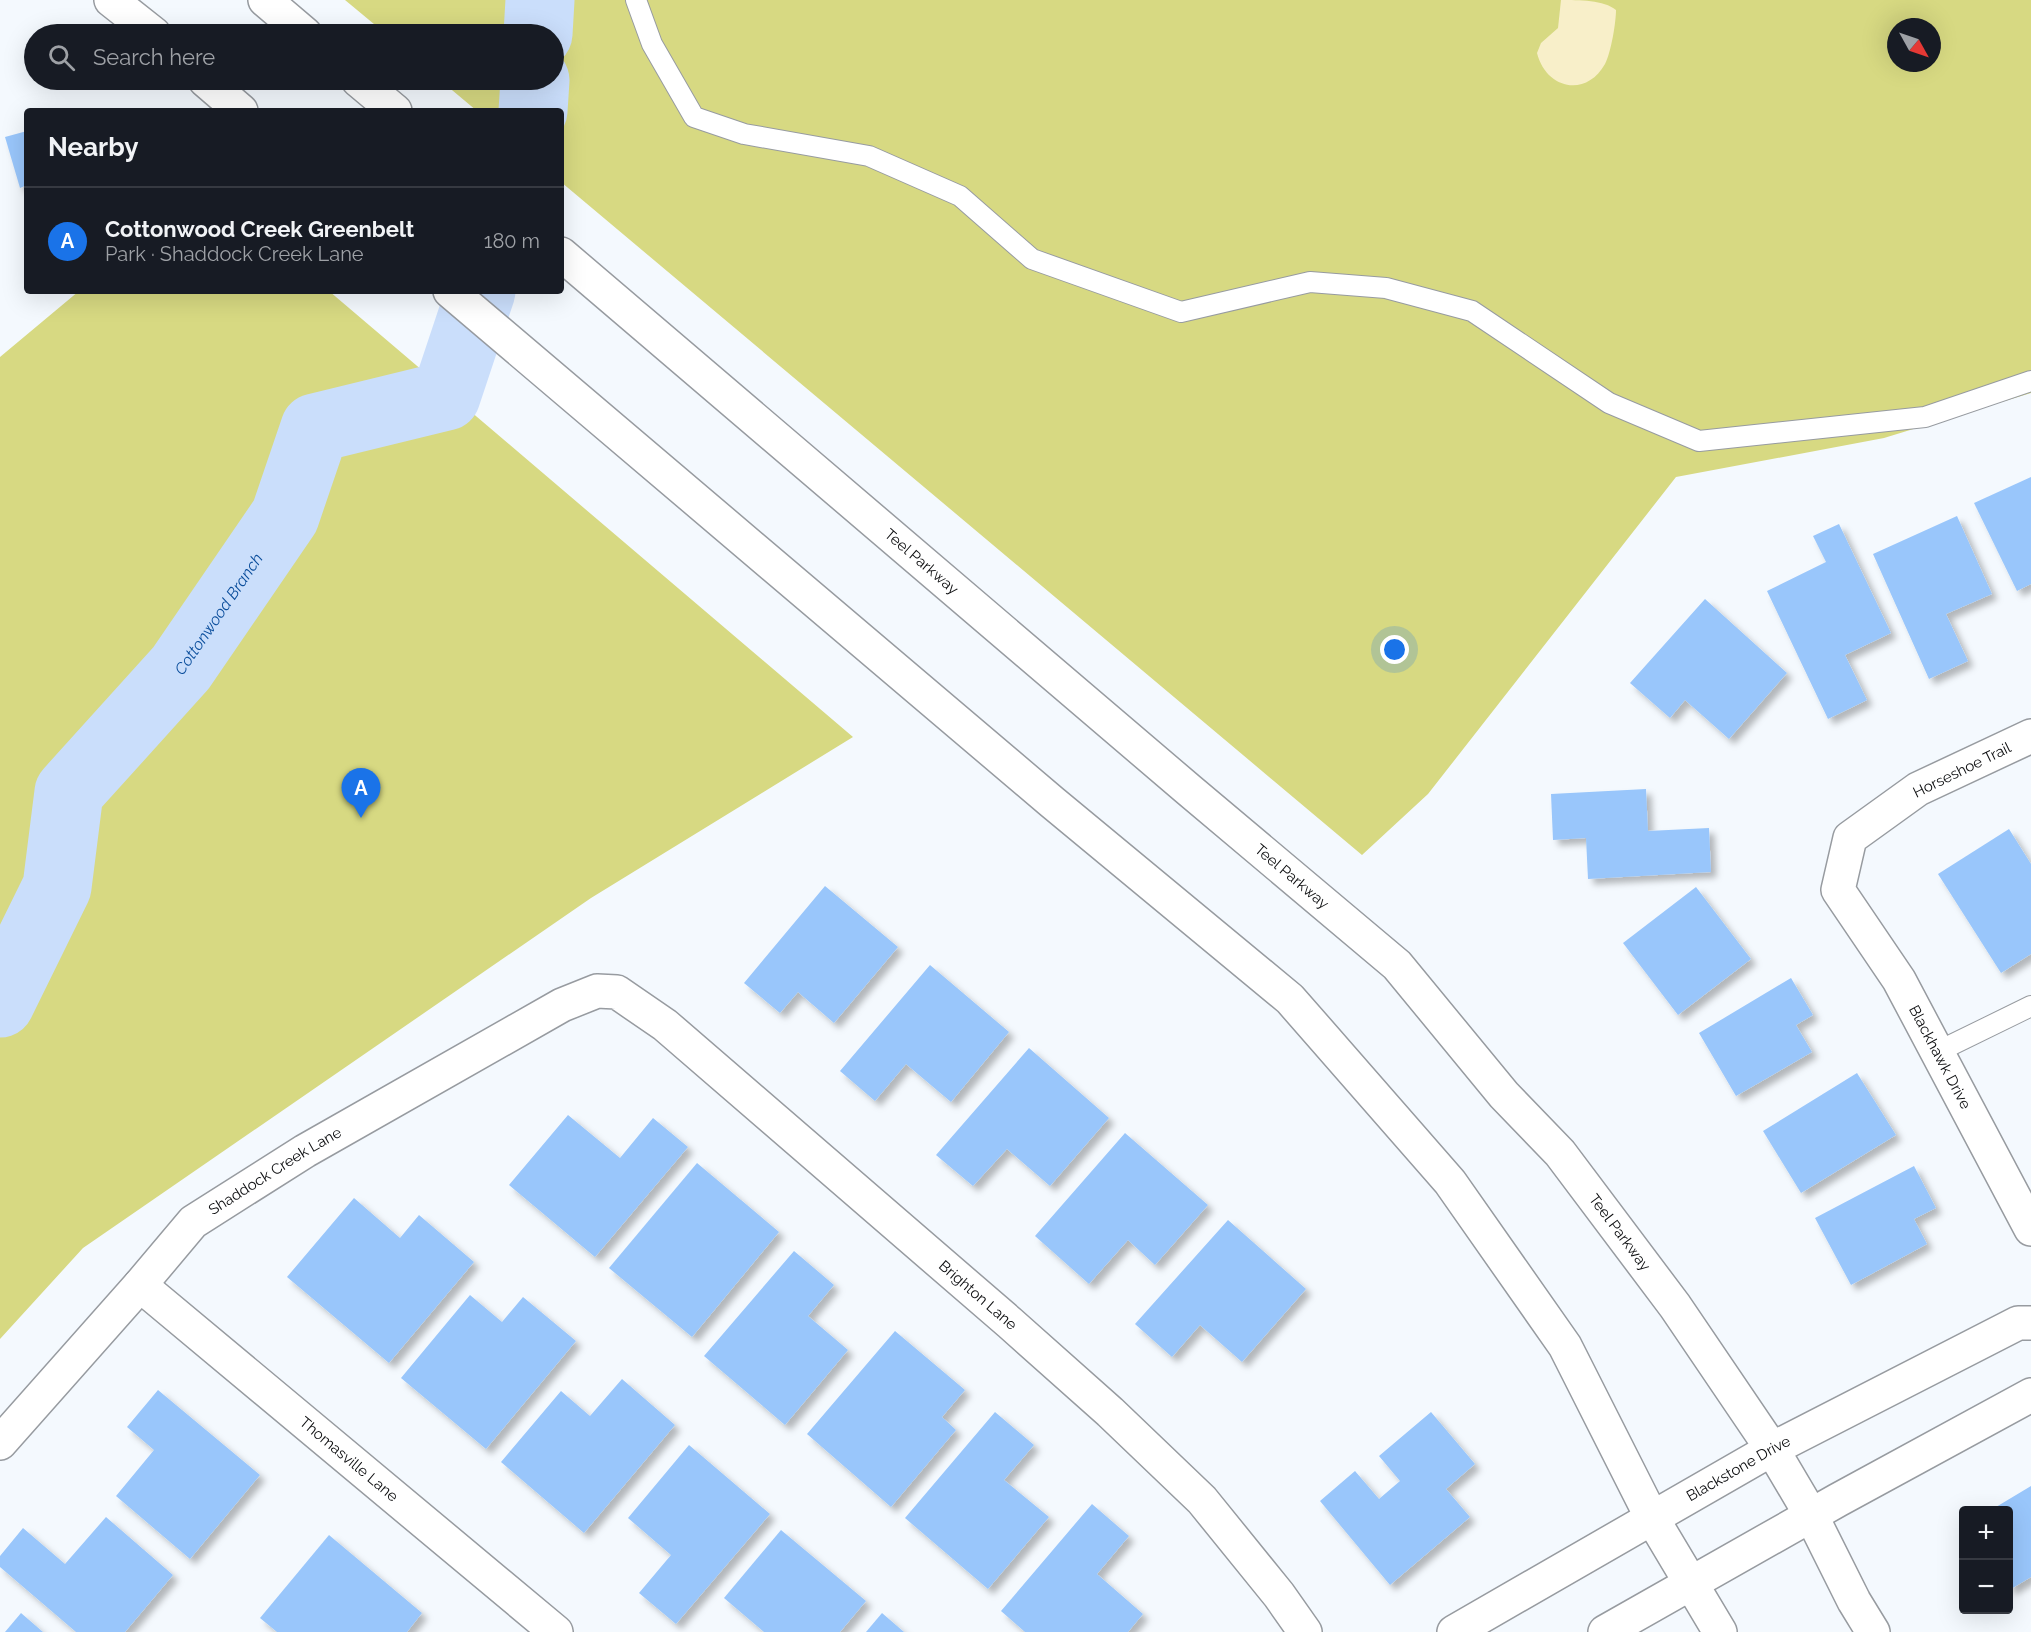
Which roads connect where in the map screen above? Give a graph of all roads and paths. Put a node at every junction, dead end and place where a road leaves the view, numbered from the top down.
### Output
1 (111, 0) edge
2 (265, 0) edge
3 (636, 0) edge
4 (141, 24) edge
5 (293, 24) edge
6 (217, 90) edge
7 (370, 90) edge
8 (238, 108) edge
9 (392, 108) edge
10 (564, 257) edge
11 (454, 294) edge
12 (2031, 381) edge
13 (2031, 736) edge
14 (1838, 890) joint
15 (617, 992) joint
16 (2031, 1006) edge
17 (1936, 1052) junction
18 (2031, 1229) edge
19 (140, 1284) junction
20 (2031, 1323) edge
21 (2031, 1395) edge
22 (0, 1443) edge
23 (1772, 1449) junction
24 (1811, 1515) junction
25 (1652, 1518) junction
26 (1692, 1583) junction
27 (538, 1626) edge
28 (1305, 1632) edge
29 (1454, 1632) edge
30 (1605, 1632) edge
31 (1720, 1632) edge
32 (1873, 1632) edge

1 - 4 street
2 - 5 street
3 - 12 lane
6 - 8 street
7 - 9 street
10 - 23 street, Teel Parkway
11 - 25 street
13 - 14 street, Horseshoe Trail
14 - 17 street, Blackhawk Drive
15 - 19 street, Shaddock Creek Lane
15 - 28 street, Brighton Lane
16 - 17 lane
17 - 18 street, Blackhawk Drive
19 - 22 street, Shaddock Creek Lane
19 - 27 street, Thomasville Lane
20 - 23 street, Blackstone Drive
21 - 24 street
23 - 24 street, Teel Parkway
23 - 25 street, Blackstone Drive
24 - 26 street
24 - 32 street, Teel Parkway
25 - 26 street
25 - 29 street, Blackstone Drive
26 - 30 street
26 - 31 street

